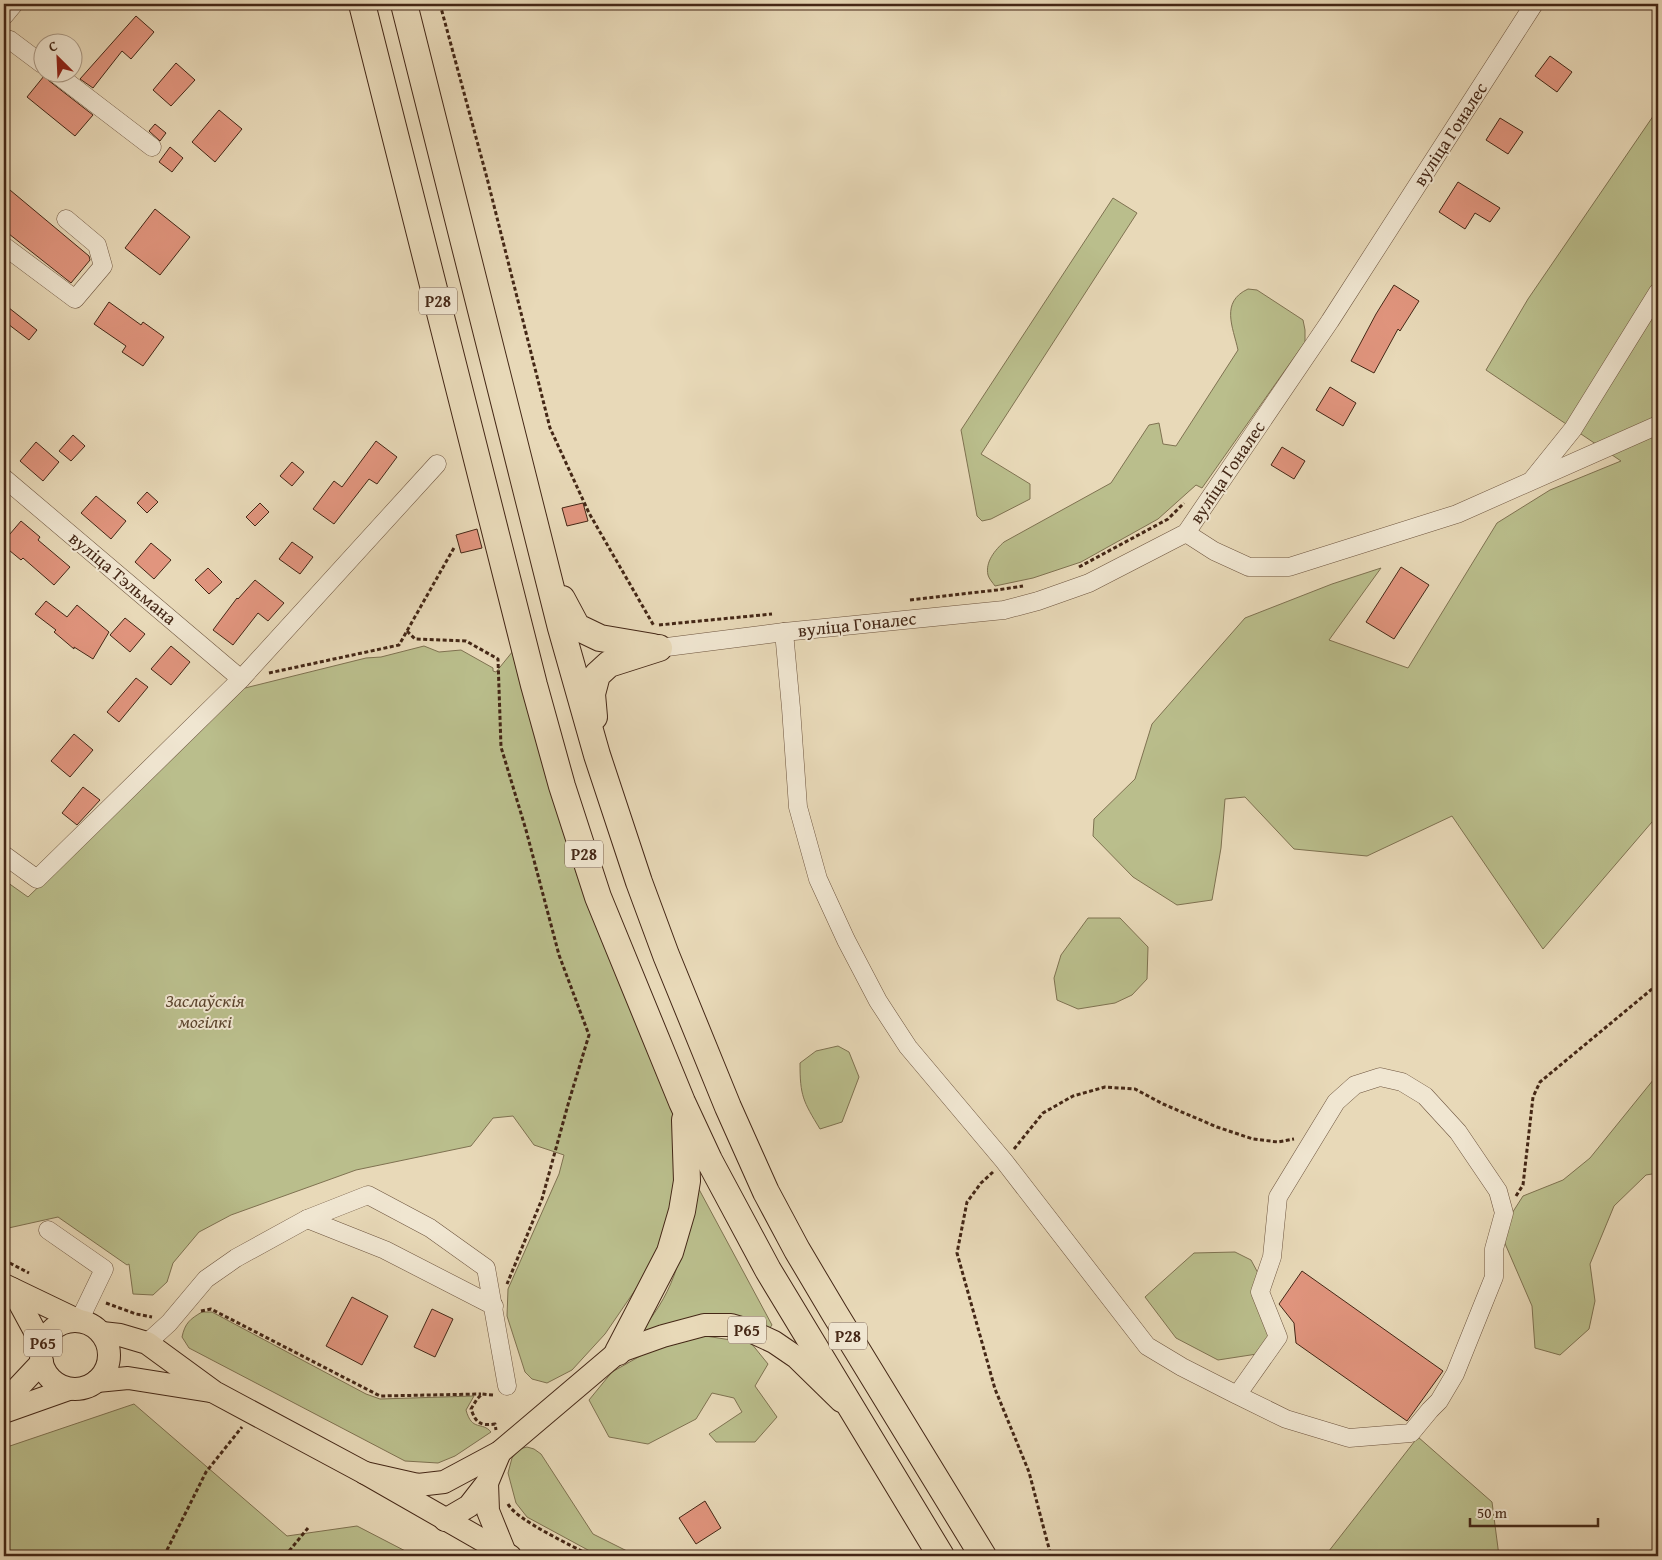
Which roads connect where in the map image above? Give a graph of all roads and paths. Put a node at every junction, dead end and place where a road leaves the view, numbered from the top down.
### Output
1 (14, 4) edge
2 (362, 4) edge
3 (404, 4) edge
4 (440, 4) edge
5 (1534, 4) edge
6 (4, 16) edge
7 (4, 38) edge
8 (32, 56) edge
9 (67, 82) edge
10 (152, 146) dead end
11 (66, 219) dead end
12 (4, 246) edge
13 (1658, 292) edge
14 (1658, 425) edge
15 (437, 464) dead end
16 (4, 478) edge
17 (1530, 482) junction
18 (1208, 499) junction
19 (1186, 533) junction
20 (455, 546) dead end
21 (1078, 567) dead end
22 (550, 578) junction
23 (1025, 585) dead end
24 (904, 601) dead end
25 (780, 614) dead end
26 (406, 631) junction
27 (784, 632) junction
28 (659, 648) junction
29 (241, 679) junction
30 (598, 755) junction
31 (4, 855) edge
32 (1658, 984) edge
33 (682, 1102) junction
34 (1325, 1121) junction
35 (1004, 1161) junction
36 (1504, 1213) junction
37 (307, 1219) junction
38 (48, 1230) dead end
39 (4, 1260) edge
40 (30, 1274) dead end
41 (506, 1286) dead end
42 (8, 1287) edge
43 (494, 1306) junction
44 (198, 1311) dead end
45 (83, 1312) junction
46 (169, 1323) junction
47 (102, 1333) junction
48 (147, 1343) junction
49 (618, 1352) junction
50 (42, 1356) junction
51 (97, 1381) junction
52 (507, 1386) dead end
53 (69, 1389) junction
54 (214, 1392) junction
55 (482, 1394) dead end
56 (1237, 1395) junction
57 (4, 1399) edge
58 (4, 1412) edge
59 (852, 1412) junction
60 (253, 1414) junction
61 (500, 1452) junction
62 (365, 1473) junction
63 (444, 1482) junction
64 (487, 1484) junction
65 (445, 1520) junction
66 (308, 1528) dead end
67 (507, 1555) edge
68 (164, 1556) edge
69 (285, 1556) edge
70 (941, 1556) edge
71 (984, 1556) edge
72 (1051, 1556) edge

1 - 6 street
2 - 33 highway, Р28
3 - 22 highway, Р28
4 - 25 path
5 - 18 street, вуліца Гоналес
7 - 8 street
9 - 10 street
11 - 12 street
13 - 17 street
14 - 17 street
15 - 29 street
16 - 29 street, вуліца Тэльмана
17 - 19 street
18 - 19 street, вуліца Гоналес
18 - 21 path
19 - 27 street, вуліца Гоналес
20 - 26 path
22 - 28 highway
22 - 30 highway, Р28
23 - 24 path
26 - 29 path
26 - 41 path
27 - 28 street, вуліца Гоналес
27 - 35 street
28 - 30 highway
29 - 31 street
30 - 71 highway, Р28
32 - 36 path
33 - 49 highway, Р65
33 - 59 highway, Р28
34 - 35 path
34 - 36 street
34 - 56 street
35 - 56 street
35 - 72 path
36 - 56 street
37 - 43 street
37 - 43 street
37 - 46 street
38 - 45 street
39 - 40 path
42 - 45 main road
42 - 50 main road
43 - 52 street
44 - 55 path
45 - 46 path
45 - 47 main road, Р65
45 - 50 main road, Р65
46 - 48 street
47 - 48 main road, Р65
47 - 51 main road
48 - 54 main road, Р65
49 - 59 main road, Р65
49 - 61 main road, Р65
50 - 53 main road, Р65
50 - 57 main road, Р65
51 - 53 main road, Р65
51 - 54 main road, Р65
53 - 58 main road, Р65
54 - 60 main road, Р65
59 - 70 highway, Р28
60 - 62 main road, Р65
60 - 68 path
61 - 63 main road, Р65
61 - 64 main road, Р65
62 - 63 main road
62 - 65 main road, Р65
63 - 65 main road
64 - 65 main road, Р65
64 - 67 main road, Р65
65 - 67 main road, Р65
66 - 69 path

